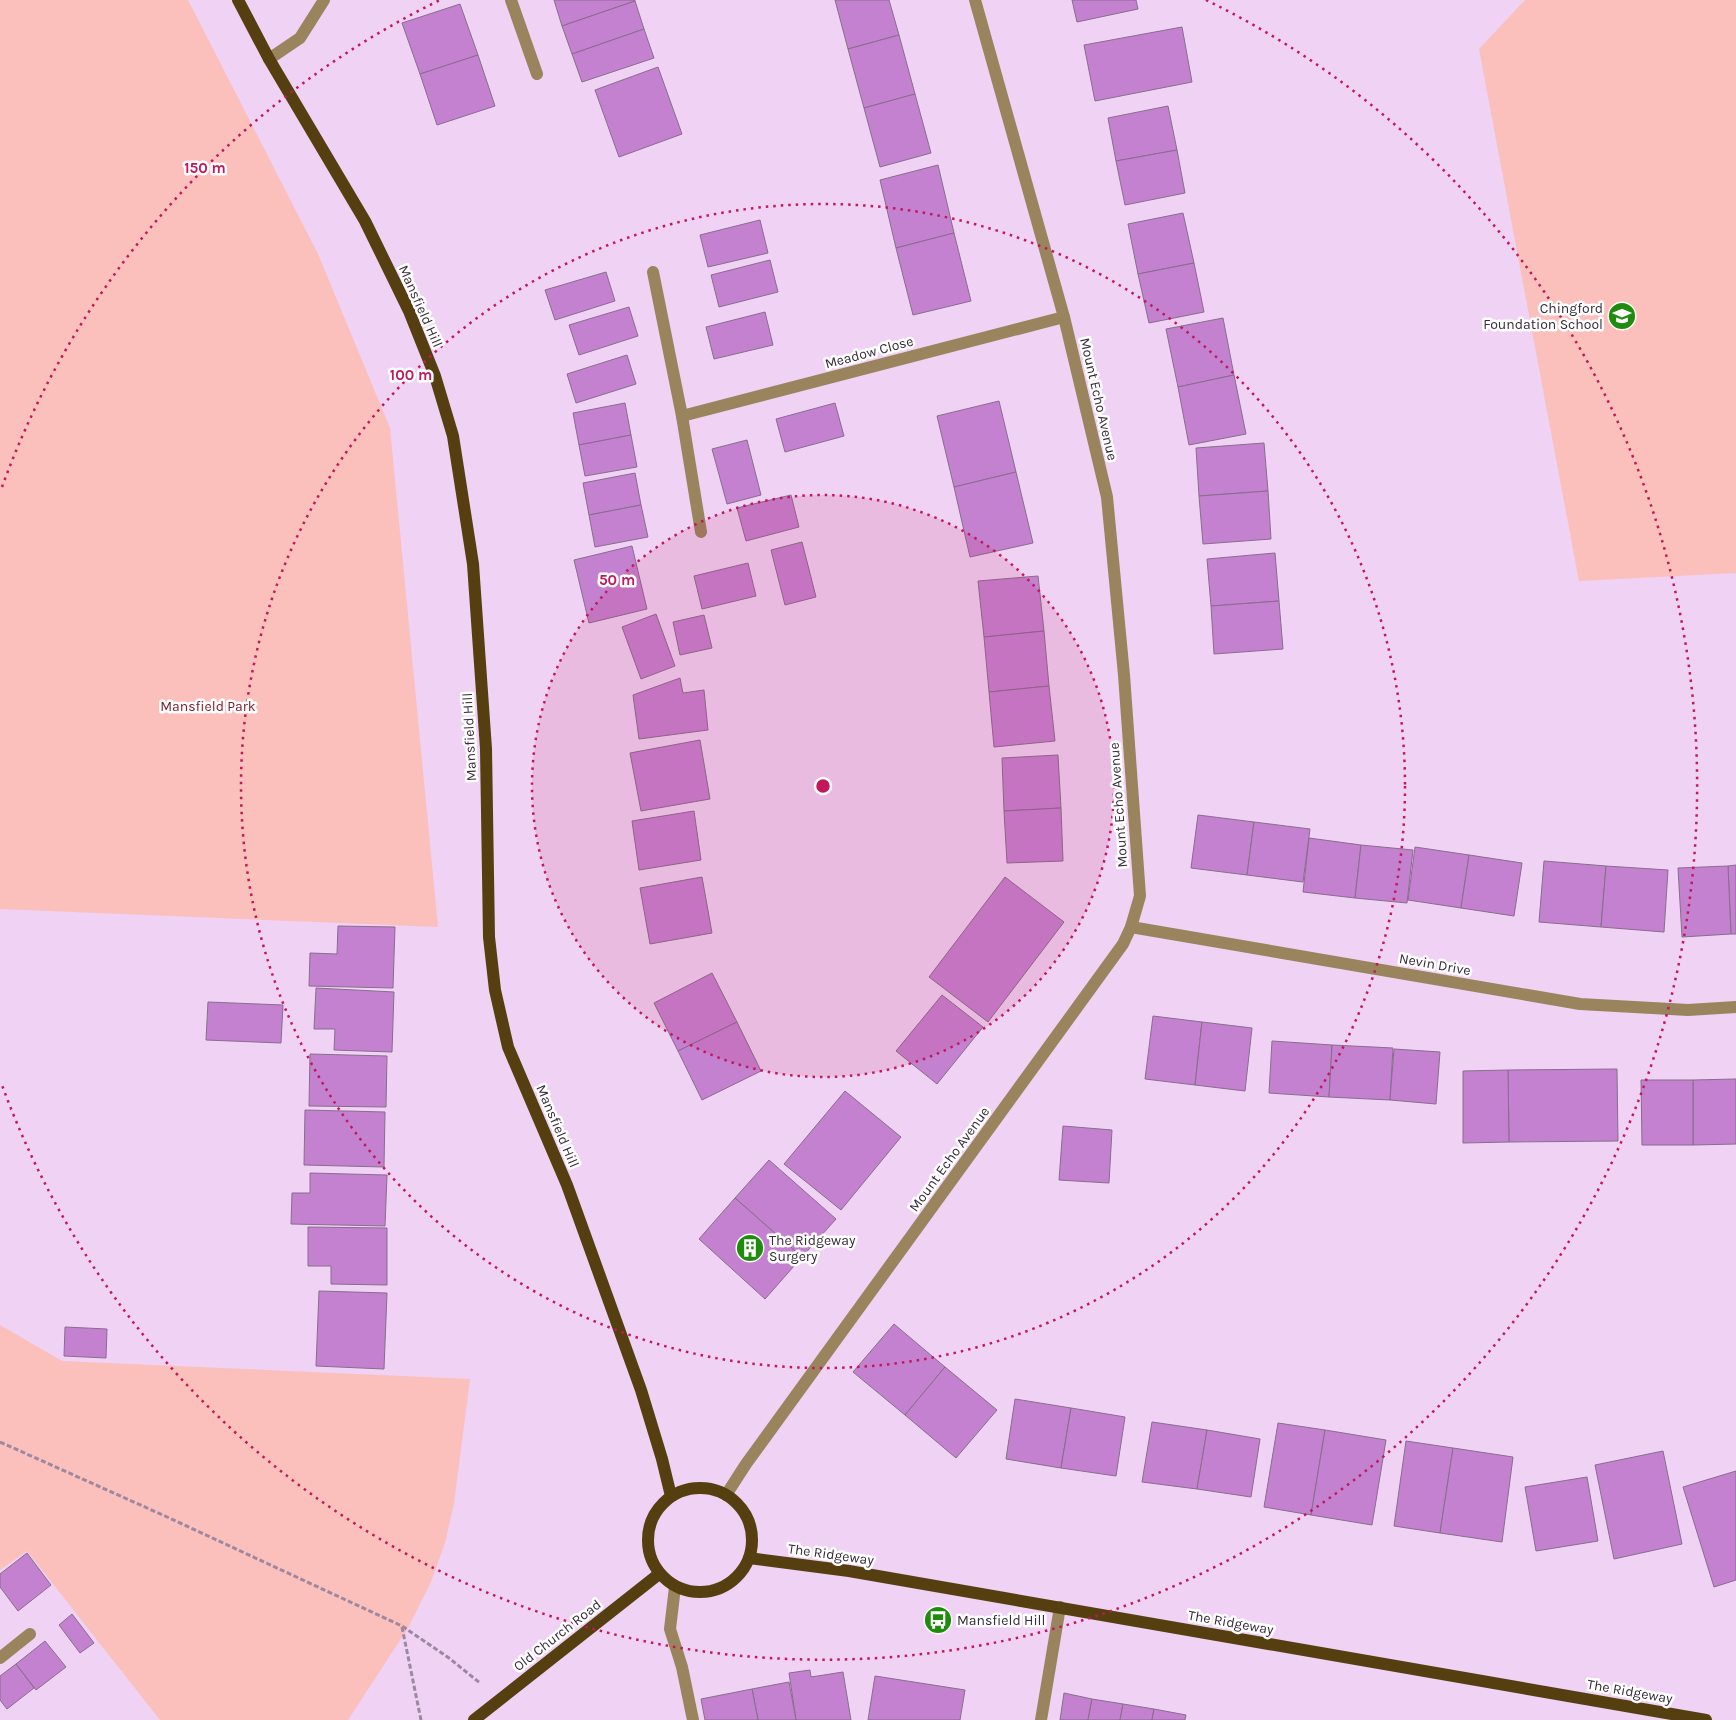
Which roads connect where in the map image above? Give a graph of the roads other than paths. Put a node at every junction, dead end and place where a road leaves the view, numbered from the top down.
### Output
1 (238, 0) edge
2 (324, 0) edge
3 (511, 0) edge
4 (975, 0) edge
5 (269, 59) junction
6 (537, 74) dead end
7 (653, 272) dead end
8 (1064, 317) junction
9 (682, 416) junction
10 (701, 532) dead end
11 (1131, 927) junction
12 (1736, 1007) edge
13 (726, 1494) junction
14 (670, 1496) junction
15 (749, 1558) junction
16 (659, 1574) junction
17 (675, 1586) junction
18 (1060, 1607) junction
19 (30, 1634) dead end
20 (0, 1658) edge
21 (474, 1720) edge
22 (693, 1720) edge
23 (1041, 1720) edge
24 (1706, 1720) edge

1 - 5 main road, Mansfield Hill
2 - 5 street
3 - 6 street
4 - 8 street, Mount Echo Avenue
5 - 14 main road, Mansfield Hill
7 - 9 street
8 - 9 street, Meadow Close
8 - 11 street, Mount Echo Avenue
9 - 10 street
11 - 12 street, Nevin Drive
11 - 13 street, Mount Echo Avenue
13 - 14 main road
13 - 15 main road
14 - 16 main road
15 - 17 main road
15 - 18 main road, The Ridgeway
16 - 17 main road
16 - 21 main road, Old Church Road
17 - 22 street
18 - 23 street
18 - 24 main road, The Ridgeway
19 - 20 street

